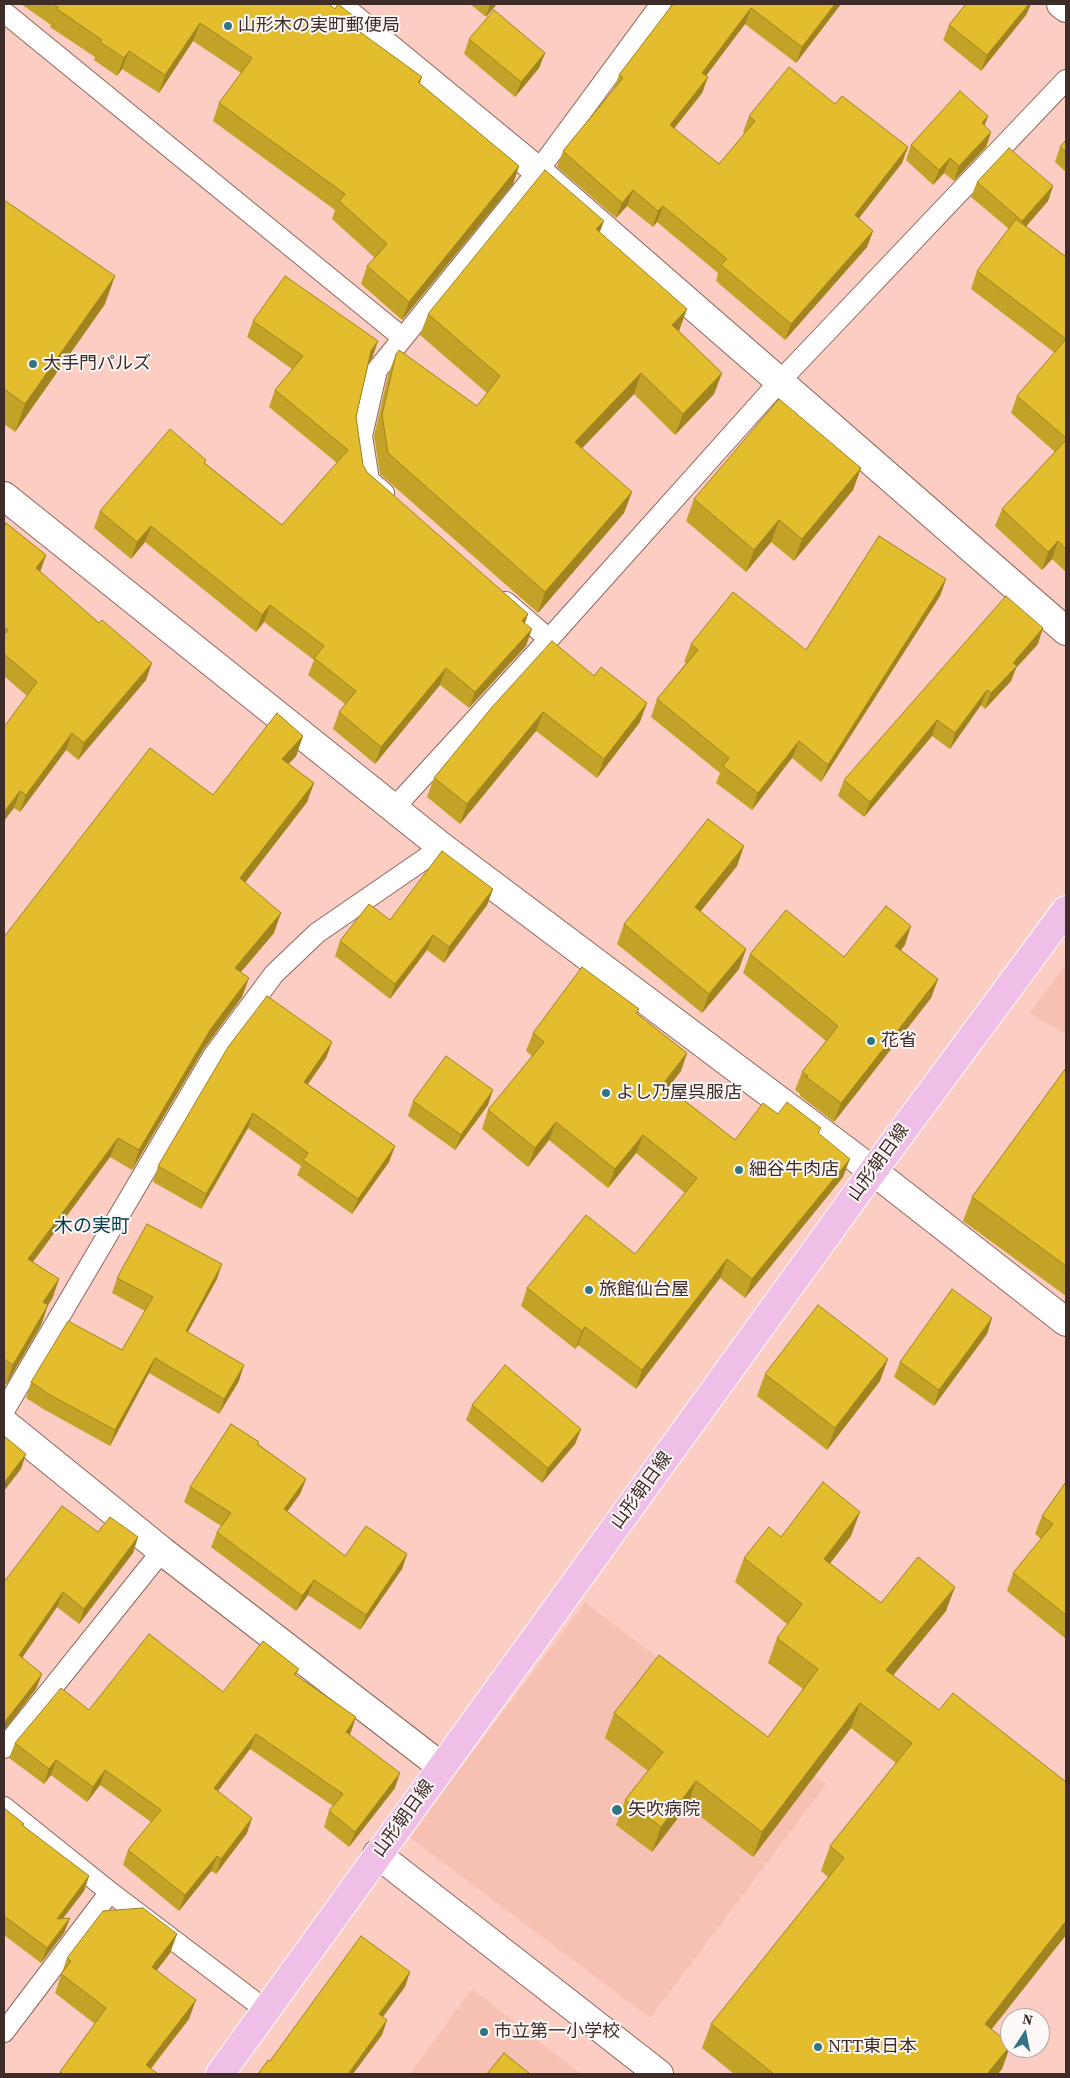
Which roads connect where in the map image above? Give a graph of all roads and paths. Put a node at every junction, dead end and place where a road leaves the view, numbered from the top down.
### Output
1 (335, 4) edge
2 (661, 4) edge
3 (1061, 4) edge
4 (1066, 8) edge
5 (4, 12) edge
6 (1066, 80) edge
7 (538, 171) junction
8 (403, 338) junction
9 (780, 381) junction
10 (4, 496) edge
11 (398, 505) edge
12 (491, 588) edge
13 (1066, 632) edge
14 (549, 639) junction
15 (394, 808) junction
16 (442, 847) junction
17 (1066, 910) edge
18 (873, 1172) junction
19 (1066, 1322) edge
20 (4, 1412) edge
21 (4, 1423) edge
22 (162, 1551) junction
23 (4, 1748) edge
24 (442, 1767) junction
25 (4, 1807) edge
26 (377, 1854) junction
27 (110, 1892) junction
28 (267, 2011) junction
29 (4, 2032) edge
30 (220, 2074) edge
31 (659, 2074) edge

1 - 7 street
2 - 7 lane
3 - 4 street
5 - 8 lane
6 - 9 lane
7 - 8 lane
7 - 9 street
8 - 11 lane
9 - 13 street
9 - 14 lane
10 - 15 street
12 - 14 lane
14 - 15 lane
15 - 16 street
16 - 18 street
16 - 20 lane
17 - 18 main road, 山形朝日線
18 - 19 street
18 - 24 main road, 山形朝日線
21 - 22 street
22 - 23 lane
22 - 24 street
24 - 26 main road, 山形朝日線
25 - 27 lane
26 - 28 main road, 山形朝日線
26 - 31 street
27 - 28 lane
27 - 29 lane
28 - 30 main road, 山形朝日線

